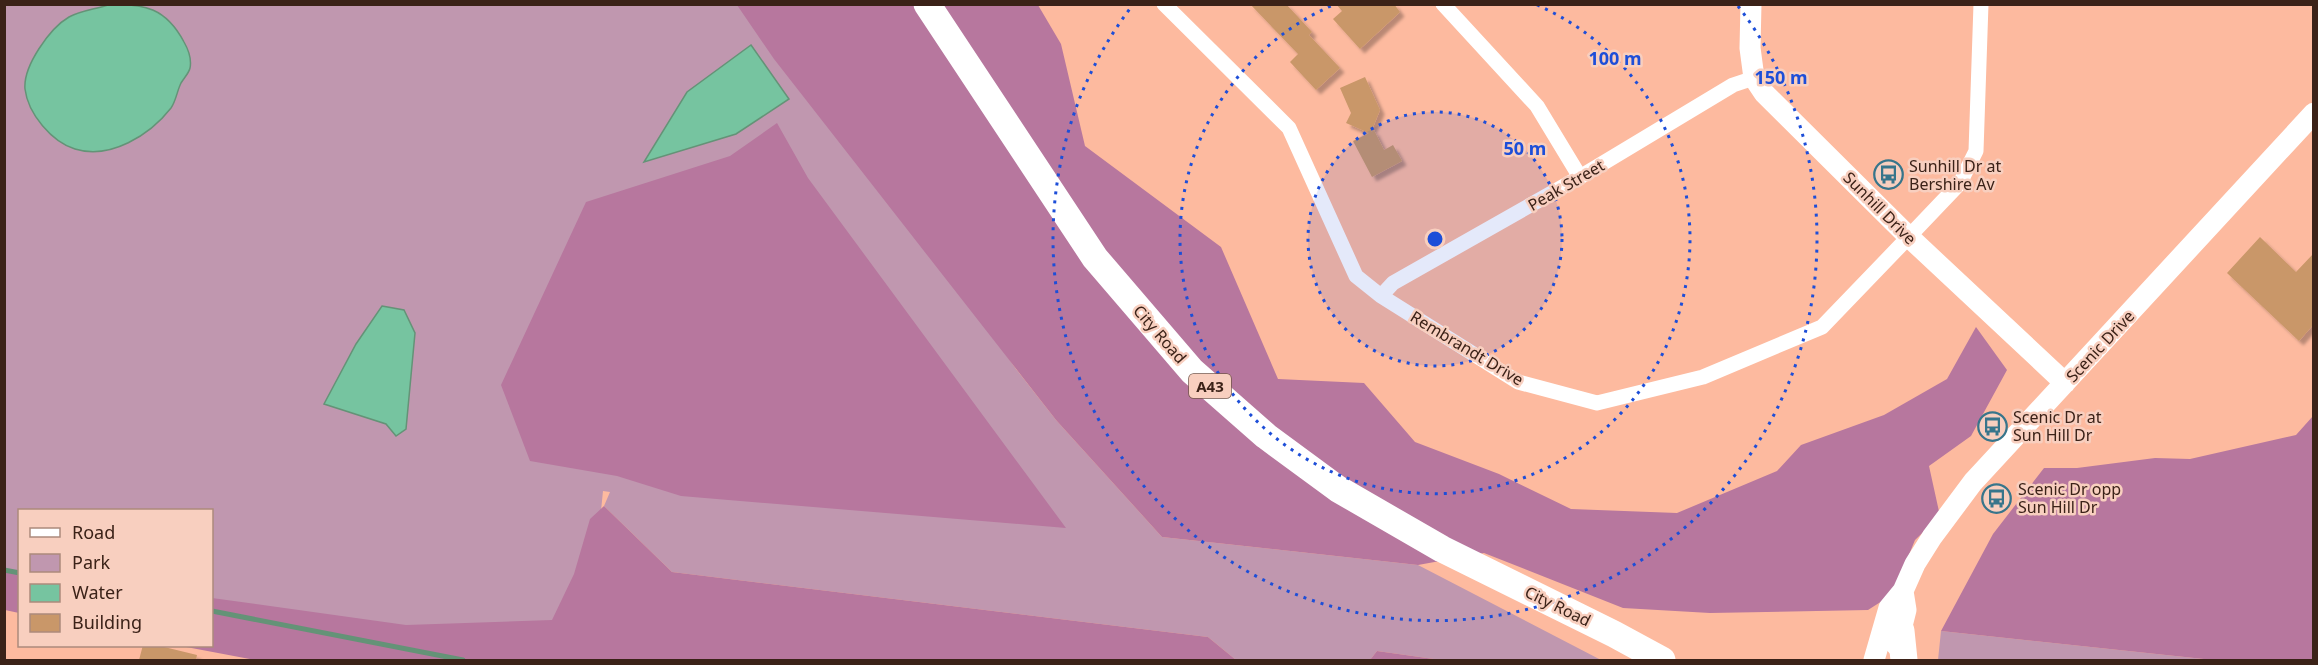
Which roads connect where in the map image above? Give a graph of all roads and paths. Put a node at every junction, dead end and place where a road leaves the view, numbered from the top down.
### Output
1 (927, 4) edge
2 (1164, 4) edge
3 (1443, 4) edge
4 (1751, 4) edge
5 (1981, 4) edge
6 (1754, 78) junction
7 (2313, 113) edge
8 (1580, 177) junction
9 (1909, 237) junction
10 (1382, 296) junction
11 (2065, 383) junction
12 (1903, 591) junction
13 (1901, 631) junction
14 (1614, 634) junction
15 (1650, 660) edge
16 (1662, 660) edge
17 (1874, 660) edge
18 (1894, 660) edge
19 (1904, 660) edge

1 - 14 highway, City Road / A43
2 - 10 street, Rembrandt Drive
3 - 8 street
4 - 6 main road
5 - 9 street, Rembrandt Drive
6 - 8 street, Peak Street
6 - 9 main road, Sunhill Drive
7 - 11 main road, Scenic Drive
8 - 10 street, Peak Street
9 - 10 street, Rembrandt Drive
9 - 11 main road, Sunhill Drive
11 - 12 main road, Scenic Drive
12 - 13 main road, Scenic Drive
12 - 17 main road, Scenic Drive
13 - 18 main road, Scenic Drive
13 - 19 highway
14 - 15 highway, City Road / A43
14 - 16 highway, City Road / A43

